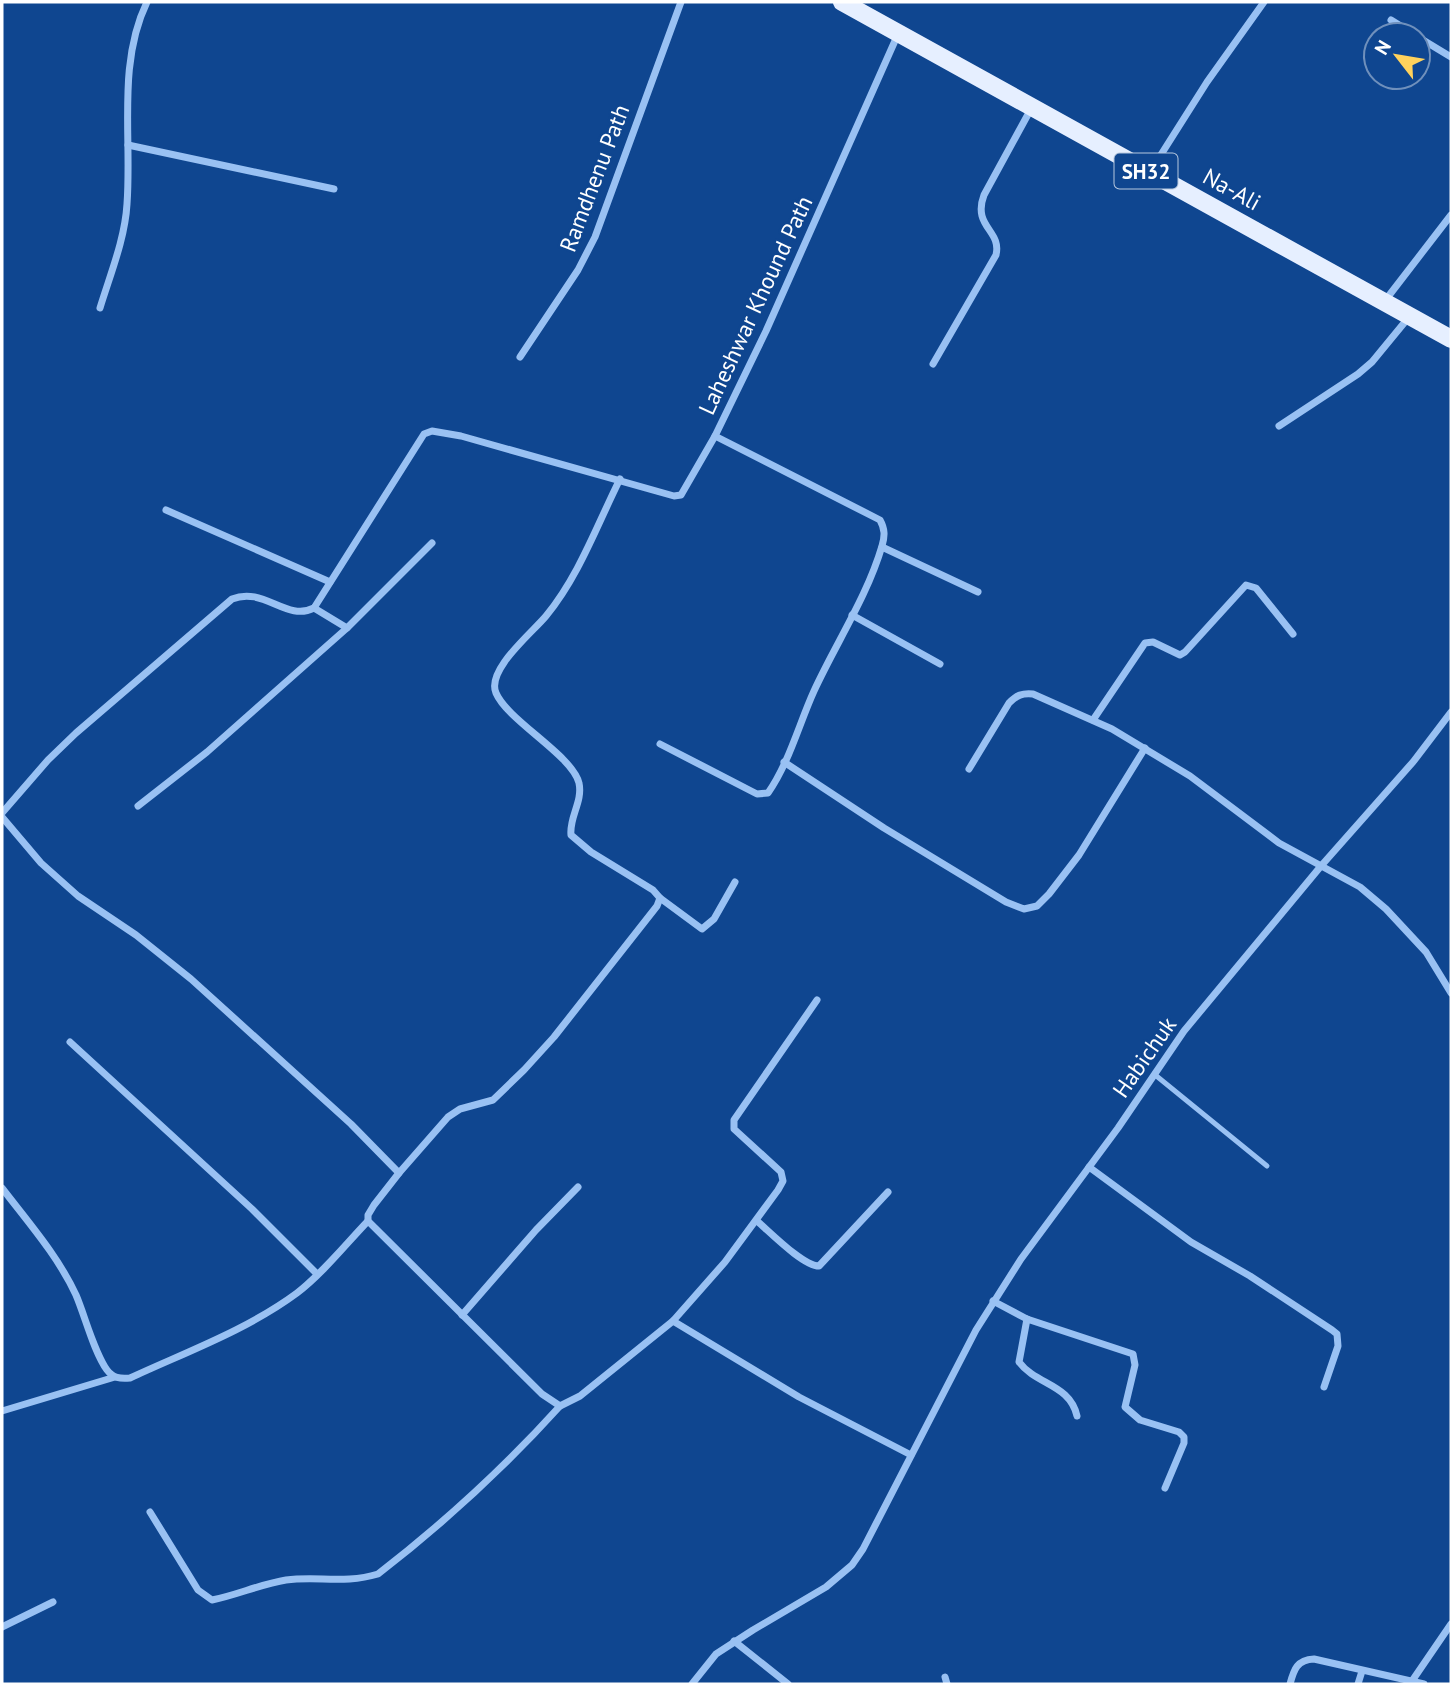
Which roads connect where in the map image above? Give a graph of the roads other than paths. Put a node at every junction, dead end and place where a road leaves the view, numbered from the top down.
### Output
1 (147, 2) edge
2 (681, 2) edge
3 (842, 2) edge
4 (1264, 2) edge
5 (898, 33) junction
6 (1432, 46) edge
7 (1451, 57) edge
8 (1032, 107) junction
9 (128, 145) junction
10 (1150, 173) junction
11 (334, 189) dead end
12 (1451, 215) edge
13 (1384, 302) junction
14 (100, 308) dead end
15 (1409, 316) junction
16 (1451, 339) edge
17 (520, 357) dead end
18 (933, 364) dead end
19 (1279, 426) dead end
20 (715, 436) junction
21 (620, 479) junction
22 (166, 510) dead end
23 (432, 543) dead end
24 (882, 547) junction
25 (330, 582) junction
26 (978, 592) dead end
27 (314, 608) junction
28 (852, 615) junction
29 (347, 628) junction
30 (1293, 634) dead end
31 (940, 664) dead end
32 (1451, 712) edge
33 (1093, 720) junction
34 (660, 744) dead end
35 (1145, 748) junction
36 (784, 762) junction
37 (969, 769) dead end
38 (138, 806) dead end
39 (2, 815) edge
40 (1321, 866) junction
41 (735, 882) dead end
42 (660, 898) junction
43 (1451, 993) edge
44 (817, 1000) dead end
45 (70, 1042) dead end
46 (1154, 1074) junction
47 (1267, 1166) dead end
48 (1089, 1167) junction
49 (399, 1172) junction
50 (578, 1187) dead end
51 (2, 1188) edge
52 (888, 1192) dead end
53 (368, 1221) junction
54 (757, 1221) junction
55 (317, 1274) junction
56 (993, 1301) junction
57 (462, 1315) junction
58 (1027, 1319) junction
59 (673, 1321) junction
60 (115, 1377) junction
61 (1324, 1387) dead end
62 (560, 1406) junction
63 (2, 1411) edge
64 (1077, 1416) dead end
65 (911, 1455) junction
66 (1166, 1488) dead end
67 (150, 1512) dead end
68 (53, 1602) dead end
69 (1451, 1625) edge
70 (2, 1627) edge
71 (734, 1641) junction
72 (1362, 1671) junction
73 (1412, 1681) junction
74 (692, 1684) edge
75 (788, 1684) edge
76 (1290, 1684) edge
77 (1358, 1684) edge
78 (1424, 1684) edge

1 - 9 street
2 - 17 street, Ramdhenu Path
3 - 5 main road, Na-Ali / SH32
4 - 10 street
5 - 8 main road, Na-Ali / SH32
5 - 20 street, Laheshwar Khound Path
6 - 7 street
8 - 10 main road, Na-Ali / SH32
8 - 18 street
9 - 11 street
9 - 14 street
10 - 13 main road, Na-Ali / SH32
12 - 13 street
13 - 15 main road, Na-Ali / SH32
15 - 16 main road, Na-Ali / SH32
15 - 19 street
20 - 21 street
20 - 24 street, Laheshwar Khound Path
21 - 25 street
21 - 42 street
22 - 25 street
23 - 29 street
24 - 26 street
24 - 28 street
25 - 27 street
27 - 29 street
27 - 39 street
28 - 31 street
28 - 36 street
29 - 38 street
30 - 33 street
32 - 40 street, Habichuk
33 - 35 street
33 - 37 street
34 - 36 street
35 - 36 street
35 - 40 street
39 - 49 street
40 - 43 street
40 - 46 street, Habichuk
41 - 42 street
42 - 49 street
44 - 54 street
45 - 55 street
46 - 47 lane
46 - 48 street, Habichuk
48 - 56 street, Habichuk
48 - 61 street
49 - 53 street
50 - 57 street
51 - 60 street
52 - 54 street
53 - 55 street
53 - 57 street
54 - 59 street
55 - 60 street
56 - 58 street
56 - 65 street, Habichuk
57 - 62 street
58 - 64 street
58 - 66 street
59 - 62 street
59 - 65 street
60 - 63 street
62 - 67 street
65 - 71 street, Habichuk
68 - 70 street
69 - 73 street
71 - 74 street, Habichuk
71 - 75 street
72 - 73 street
72 - 76 street
72 - 77 street
73 - 78 street

